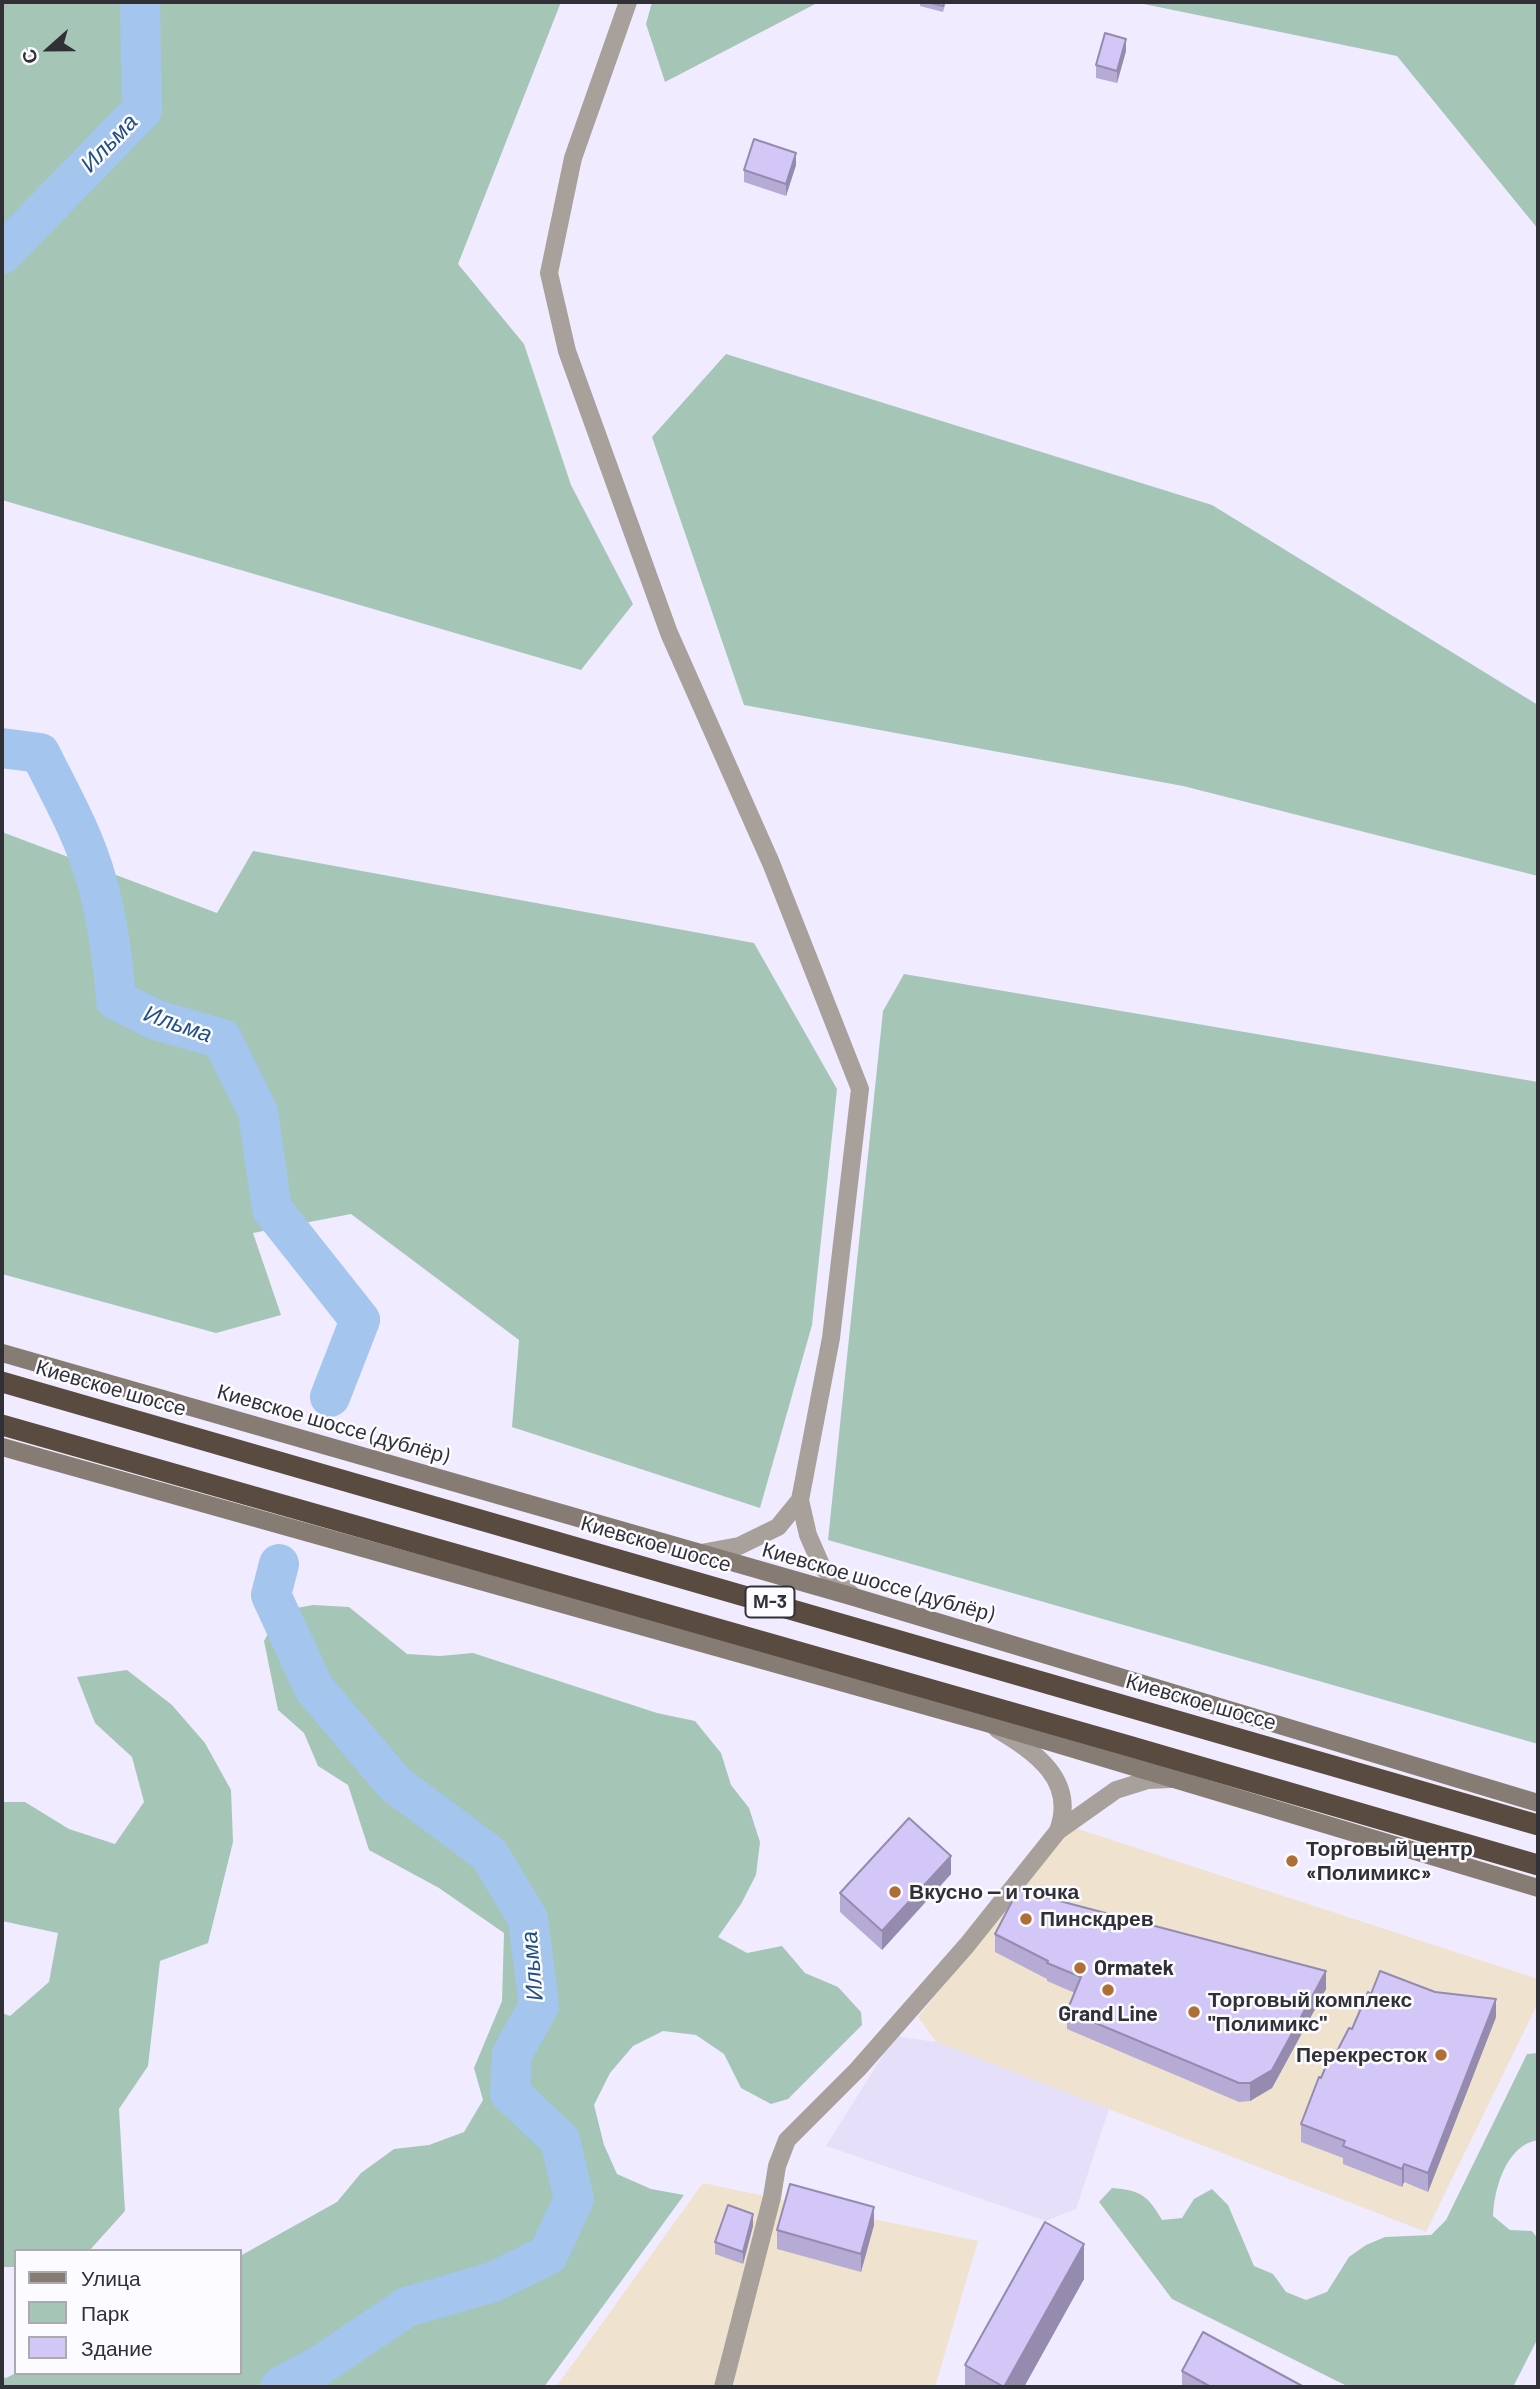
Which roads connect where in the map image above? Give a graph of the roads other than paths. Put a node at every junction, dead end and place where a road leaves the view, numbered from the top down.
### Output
1 (628, 2) edge
2 (2, 1353) edge
3 (2, 1382) edge
4 (2, 1425) edge
5 (2, 1447) edge
6 (800, 1500) junction
7 (701, 1553) junction
8 (854, 1597) junction
9 (832, 1679) junction
10 (1010, 1712) junction
11 (987, 1723) junction
12 (1172, 1779) junction
13 (1538, 1803) edge
14 (1538, 1825) edge
15 (1058, 1831) junction
16 (1538, 1865) edge
17 (1538, 1888) edge
18 (723, 2387) edge

1 - 6 street
2 - 7 main road, Киевское шоссе (дублёр)
3 - 14 highway, Киевское шоссе / М-3
4 - 10 highway, М-3
5 - 9 main road
6 - 7 street
6 - 8 street
7 - 8 main road, Киевское шоссе (дублёр)
8 - 13 main road, Киевское шоссе (дублёр)
9 - 10 main road
9 - 11 main road
10 - 16 highway, М-3
11 - 12 main road
11 - 15 street
12 - 15 street
12 - 17 main road
15 - 18 street

